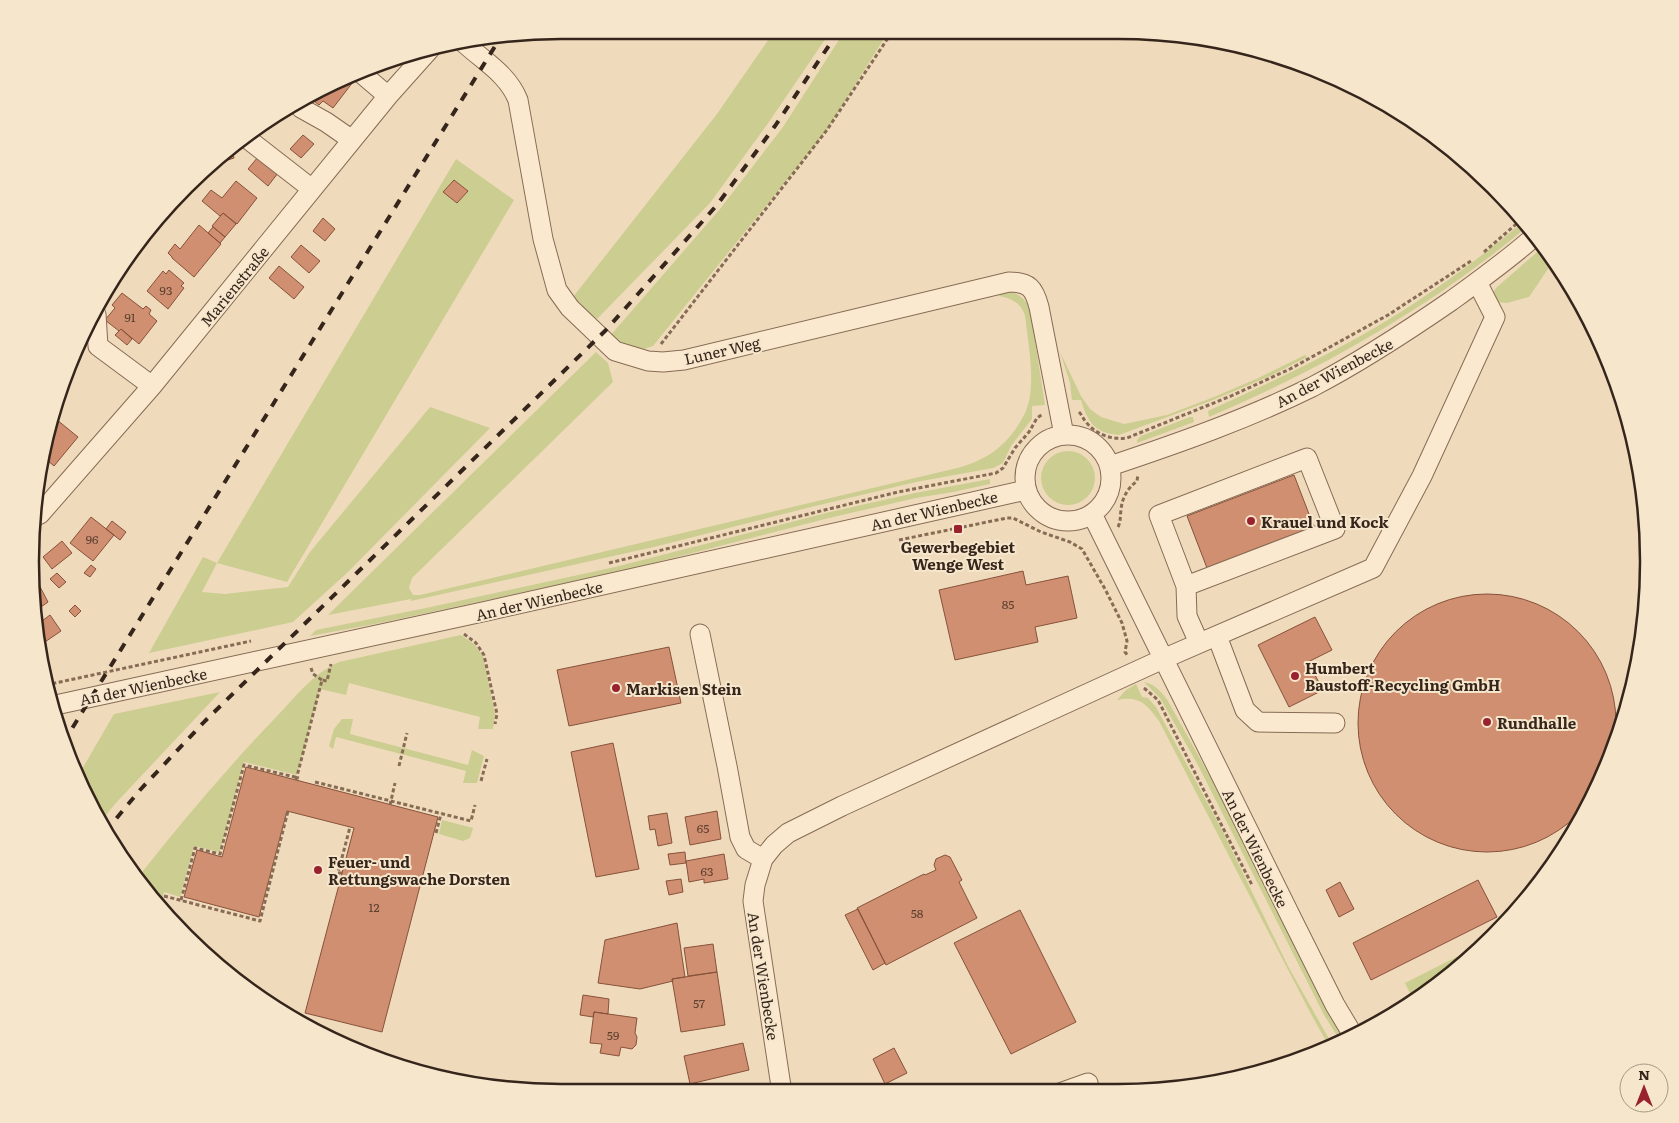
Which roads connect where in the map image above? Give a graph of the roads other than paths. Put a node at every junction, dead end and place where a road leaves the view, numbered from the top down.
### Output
1 (469, 47) edge
2 (422, 58) edge
3 (366, 77) edge
4 (388, 96) junction
5 (301, 109) edge
6 (352, 140) junction
7 (251, 141) edge
8 (312, 189) junction
9 (1530, 240) edge
10 (1477, 282) junction
11 (97, 323) edge
12 (152, 386) junction
13 (1064, 435) junction
14 (1110, 466) junction
15 (1026, 490) junction
16 (41, 513) edge
17 (1092, 514) junction
18 (1186, 586) junction
19 (700, 634) dead end
20 (1217, 636) junction
21 (1199, 643) junction
22 (1163, 659) junction
23 (59, 704) edge
24 (1335, 723) dead end
25 (764, 859) junction
26 (1350, 1030) edge
27 (781, 1084) edge

1 - 13 street, Luner Weg
2 - 4 street, Marienstraße
3 - 4 street
4 - 6 street, Marienstraße
5 - 6 street
6 - 8 street, Marienstraße
7 - 8 street
8 - 12 street, Marienstraße
9 - 10 street, An der Wienbecke
10 - 14 street, An der Wienbecke
10 - 20 street
11 - 12 street
12 - 16 street, Marienstraße
13 - 14 street
13 - 15 street
14 - 17 street
15 - 17 street
15 - 23 street, An der Wienbecke
17 - 22 street, An der Wienbecke
18 - 18 street
18 - 21 street
19 - 25 street
20 - 21 street
20 - 24 street
21 - 22 street
22 - 25 street, An der Wienbecke
22 - 26 street, An der Wienbecke
25 - 27 street, An der Wienbecke

